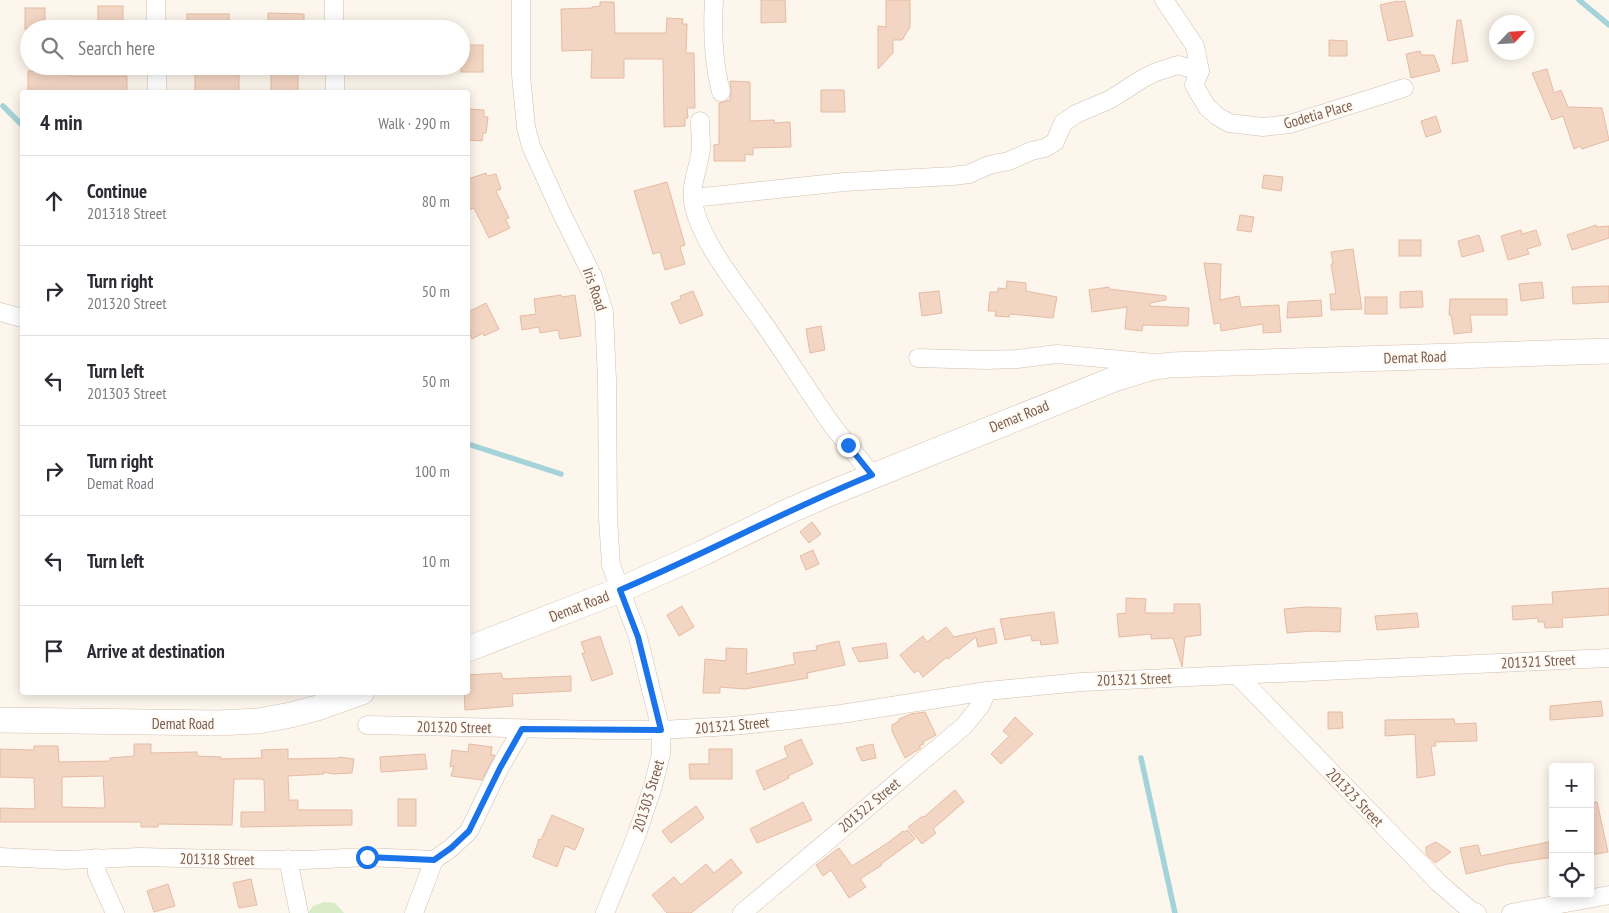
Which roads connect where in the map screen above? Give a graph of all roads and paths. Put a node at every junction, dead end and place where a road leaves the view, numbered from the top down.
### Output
1 (156, 0) edge
2 (334, 0) edge
3 (521, 0) edge
4 (714, 0) edge
5 (1164, 0) edge
6 (156, 20) edge
7 (334, 20) edge
8 (1200, 71) junction
9 (157, 75) edge
10 (335, 75) edge
11 (1404, 88) dead end
12 (157, 90) edge
13 (335, 90) edge
14 (721, 92) dead end
15 (700, 121) dead end
16 (693, 198) junction
17 (0, 312) edge
18 (20, 317) edge
19 (1609, 351) edge
20 (918, 358) dead end
21 (1170, 365) junction
22 (872, 475) junction
23 (620, 590) junction
24 (470, 648) edge
25 (1609, 658) edge
26 (1237, 675) junction
27 (987, 691) junction
28 (354, 695) edge
29 (0, 720) edge
30 (366, 725) dead end
31 (522, 729) junction
32 (661, 730) junction
33 (0, 857) edge
34 (96, 858) junction
35 (288, 860) junction
36 (434, 860) junction
37 (1609, 895) edge
38 (115, 913) edge
39 (299, 913) edge
40 (414, 913) edge
41 (605, 913) edge
42 (742, 913) edge
43 (1477, 913) edge
44 (1511, 913) edge

1 - 6 street
2 - 7 street
3 - 23 street, Iris Road
4 - 14 street
5 - 8 street, Godetia Place
8 - 11 street, Godetia Place
8 - 16 street
9 - 12 street
10 - 13 street
15 - 16 street
16 - 22 street
17 - 18 street
19 - 21 street, Demat Road
20 - 21 street
21 - 22 street, Demat Road
22 - 23 street, Demat Road
23 - 24 street, Demat Road
23 - 32 street, 201303 Street
25 - 26 street, 201321 Street
26 - 27 street, 201321 Street
26 - 43 street, 201323 Street
27 - 32 street, 201321 Street
27 - 42 street, 201322 Street
28 - 29 street, Demat Road
30 - 31 street, 201320 Street
31 - 32 street, 201320 Street
31 - 36 street
32 - 41 street, 201303 Street
33 - 34 street, 201318 Street
34 - 35 street, 201318 Street
34 - 38 street
35 - 36 street, 201318 Street
35 - 39 street
36 - 40 street
37 - 44 street

